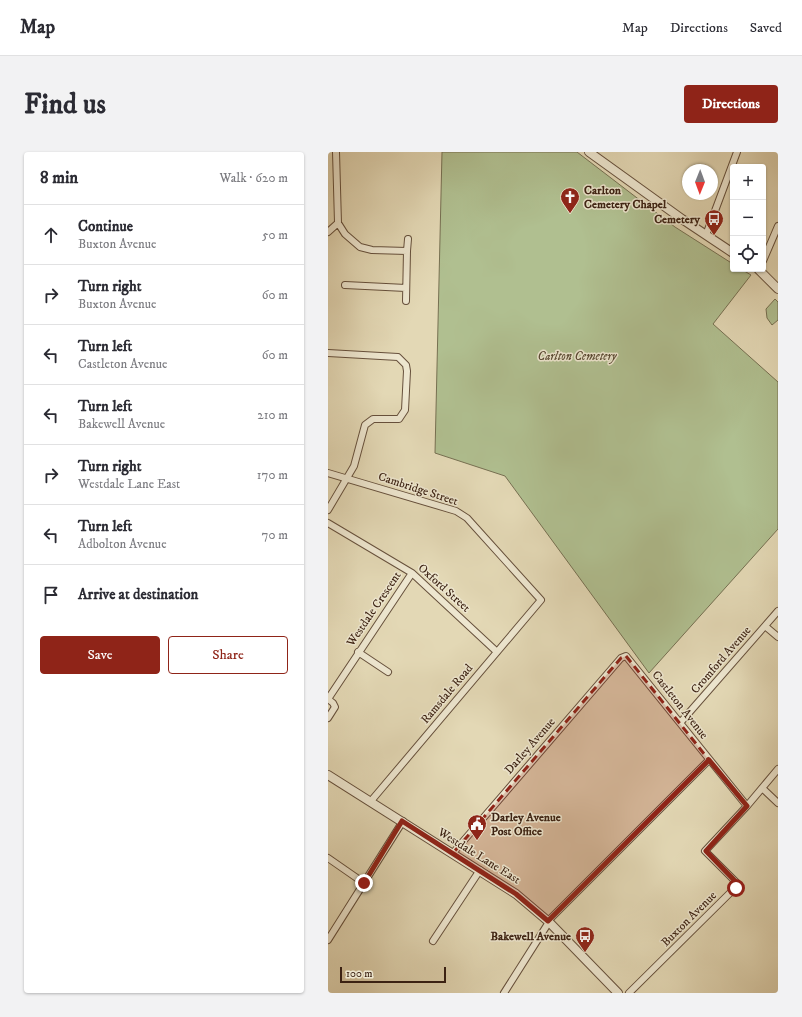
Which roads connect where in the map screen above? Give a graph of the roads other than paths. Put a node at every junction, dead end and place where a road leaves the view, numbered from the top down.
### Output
1 (336, 152) edge
2 (737, 152) edge
3 (593, 153) edge
4 (338, 224) junction
5 (778, 226) edge
6 (328, 232) edge
7 (706, 235) junction
8 (408, 239) dead end
9 (408, 251) junction
10 (730, 251) edge
11 (766, 253) edge
12 (762, 272) edge
13 (345, 285) dead end
14 (406, 288) junction
15 (778, 289) edge
16 (406, 301) dead end
17 (328, 353) edge
18 (328, 473) edge
19 (347, 478) junction
20 (328, 510) edge
21 (328, 523) edge
22 (412, 573) junction
23 (541, 600) joint
24 (778, 611) edge
25 (765, 626) junction
26 (778, 637) edge
27 (358, 652) junction
28 (498, 652) junction
29 (626, 656) joint
30 (388, 672) dead end
31 (328, 699) edge
32 (328, 718) edge
33 (680, 723) junction
34 (709, 760) junction
35 (778, 769) edge
36 (328, 774) edge
37 (762, 788) junction
38 (371, 801) junction
39 (778, 802) edge
40 (747, 806) junction
41 (402, 821) junction
42 (453, 853) junction
43 (328, 858) edge
44 (480, 870) junction
45 (364, 883) junction
46 (549, 921) junction
47 (328, 940) edge
48 (434, 941) dead end
49 (504, 993) edge
50 (618, 993) edge
51 (630, 993) edge

1 - 4 street
2 - 7 street
3 - 7 street
4 - 6 street
4 - 9 street
5 - 11 street
7 - 10 street
8 - 9 street
9 - 14 street
12 - 15 street
13 - 14 street
14 - 16 street
17 - 19 street
18 - 19 street, Cambridge Street
19 - 20 street
19 - 23 street, Cambridge Street
21 - 22 street, Oxford Street
22 - 27 street, Westdale Crescent
22 - 28 street, Oxford Street
23 - 28 street, Ramsdale Road
24 - 25 street, Cromford Avenue
25 - 26 street
25 - 33 street, Cromford Avenue
27 - 30 street
27 - 31 street, Westdale Crescent
28 - 38 street, Ramsdale Road
29 - 33 street, Castleton Avenue
29 - 42 street, Darley Avenue
31 - 32 street, Westdale Crescent
33 - 34 street, Castleton Avenue
34 - 40 street, Castleton Avenue
34 - 46 street
35 - 37 street, Buxton Avenue
36 - 38 street, Westdale Lane East
37 - 39 street
37 - 40 street, Buxton Avenue
38 - 41 street, Westdale Lane East
40 - 51 street, Buxton Avenue
41 - 42 street, Westdale Lane East
41 - 45 street
42 - 44 street, Westdale Lane East
43 - 45 street
44 - 46 street, Westdale Lane East
44 - 48 street
45 - 47 street
46 - 49 street
46 - 50 street, Westdale Lane East

